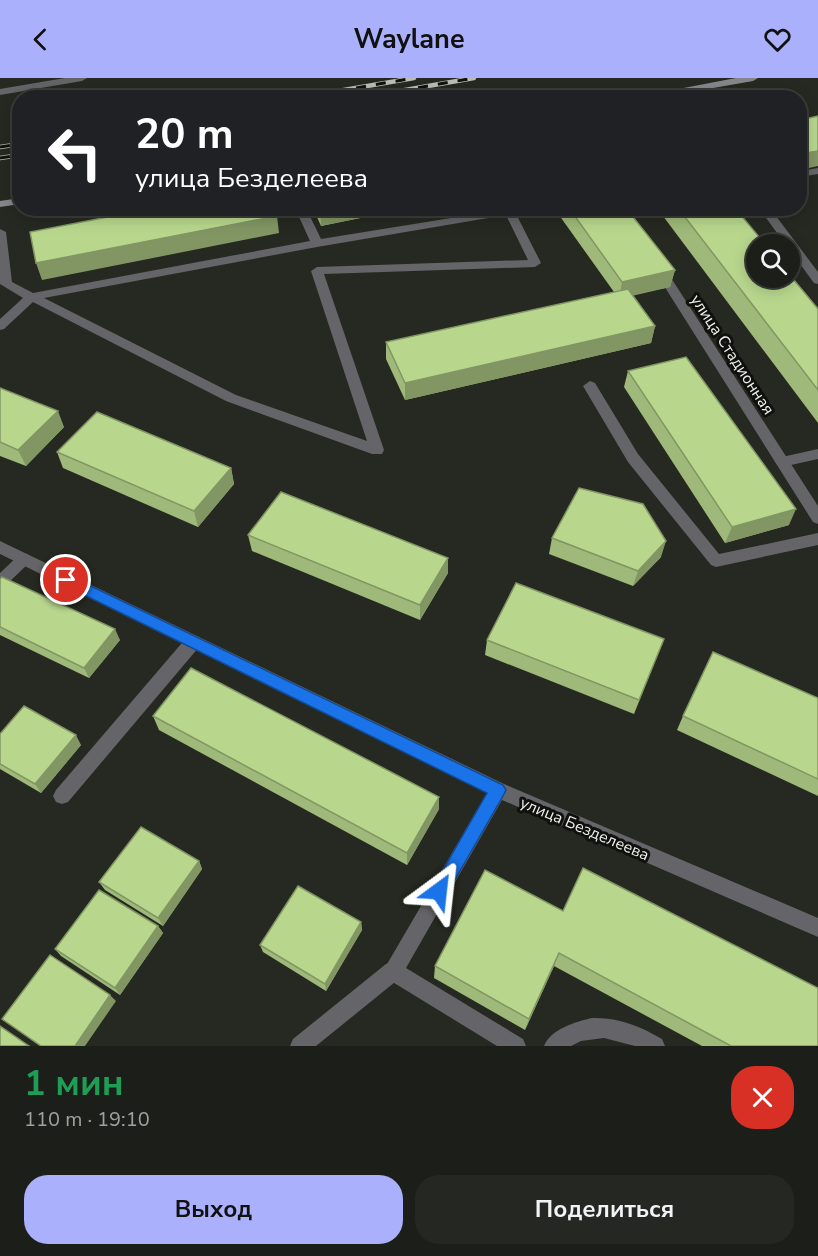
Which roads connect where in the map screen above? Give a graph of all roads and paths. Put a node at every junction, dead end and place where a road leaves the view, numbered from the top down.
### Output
1 (82, 78) edge
2 (753, 78) edge
3 (683, 90) edge
4 (0, 92) edge
5 (304, 216) edge
6 (480, 216) edge
7 (512, 216) edge
8 (770, 216) edge
9 (0, 232) edge
10 (317, 243) junction
11 (652, 258) edge
12 (818, 259) edge
13 (807, 266) junction
14 (818, 280) edge
15 (31, 297) junction
16 (0, 326) edge
17 (590, 386) dead end
18 (818, 454) edge
19 (782, 462) junction
20 (818, 518) edge
21 (818, 539) edge
22 (0, 547) edge
23 (24, 559) junction
24 (0, 582) edge
25 (193, 642) junction
26 (498, 790) junction
27 (62, 796) dead end
28 (818, 928) edge
29 (393, 972) junction
30 (300, 1046) edge
31 (516, 1046) edge
32 (554, 1046) edge
33 (655, 1046) edge

1 - 4 street
2 - 3 main road
5 - 10 street
6 - 10 street
7 - 15 street
8 - 13 street
9 - 15 street
10 - 15 street
11 - 19 street, улица Стадионная
12 - 13 street
13 - 14 street
15 - 16 street
17 - 21 street
18 - 19 street
19 - 20 street, улица Стадионная
22 - 23 street, улица Безделеева
23 - 24 street
23 - 25 street, улица Безделеева
25 - 26 street, улица Безделеева
25 - 27 street
26 - 28 street, улица Безделеева
26 - 29 street
29 - 30 street
29 - 31 street
32 - 33 street

